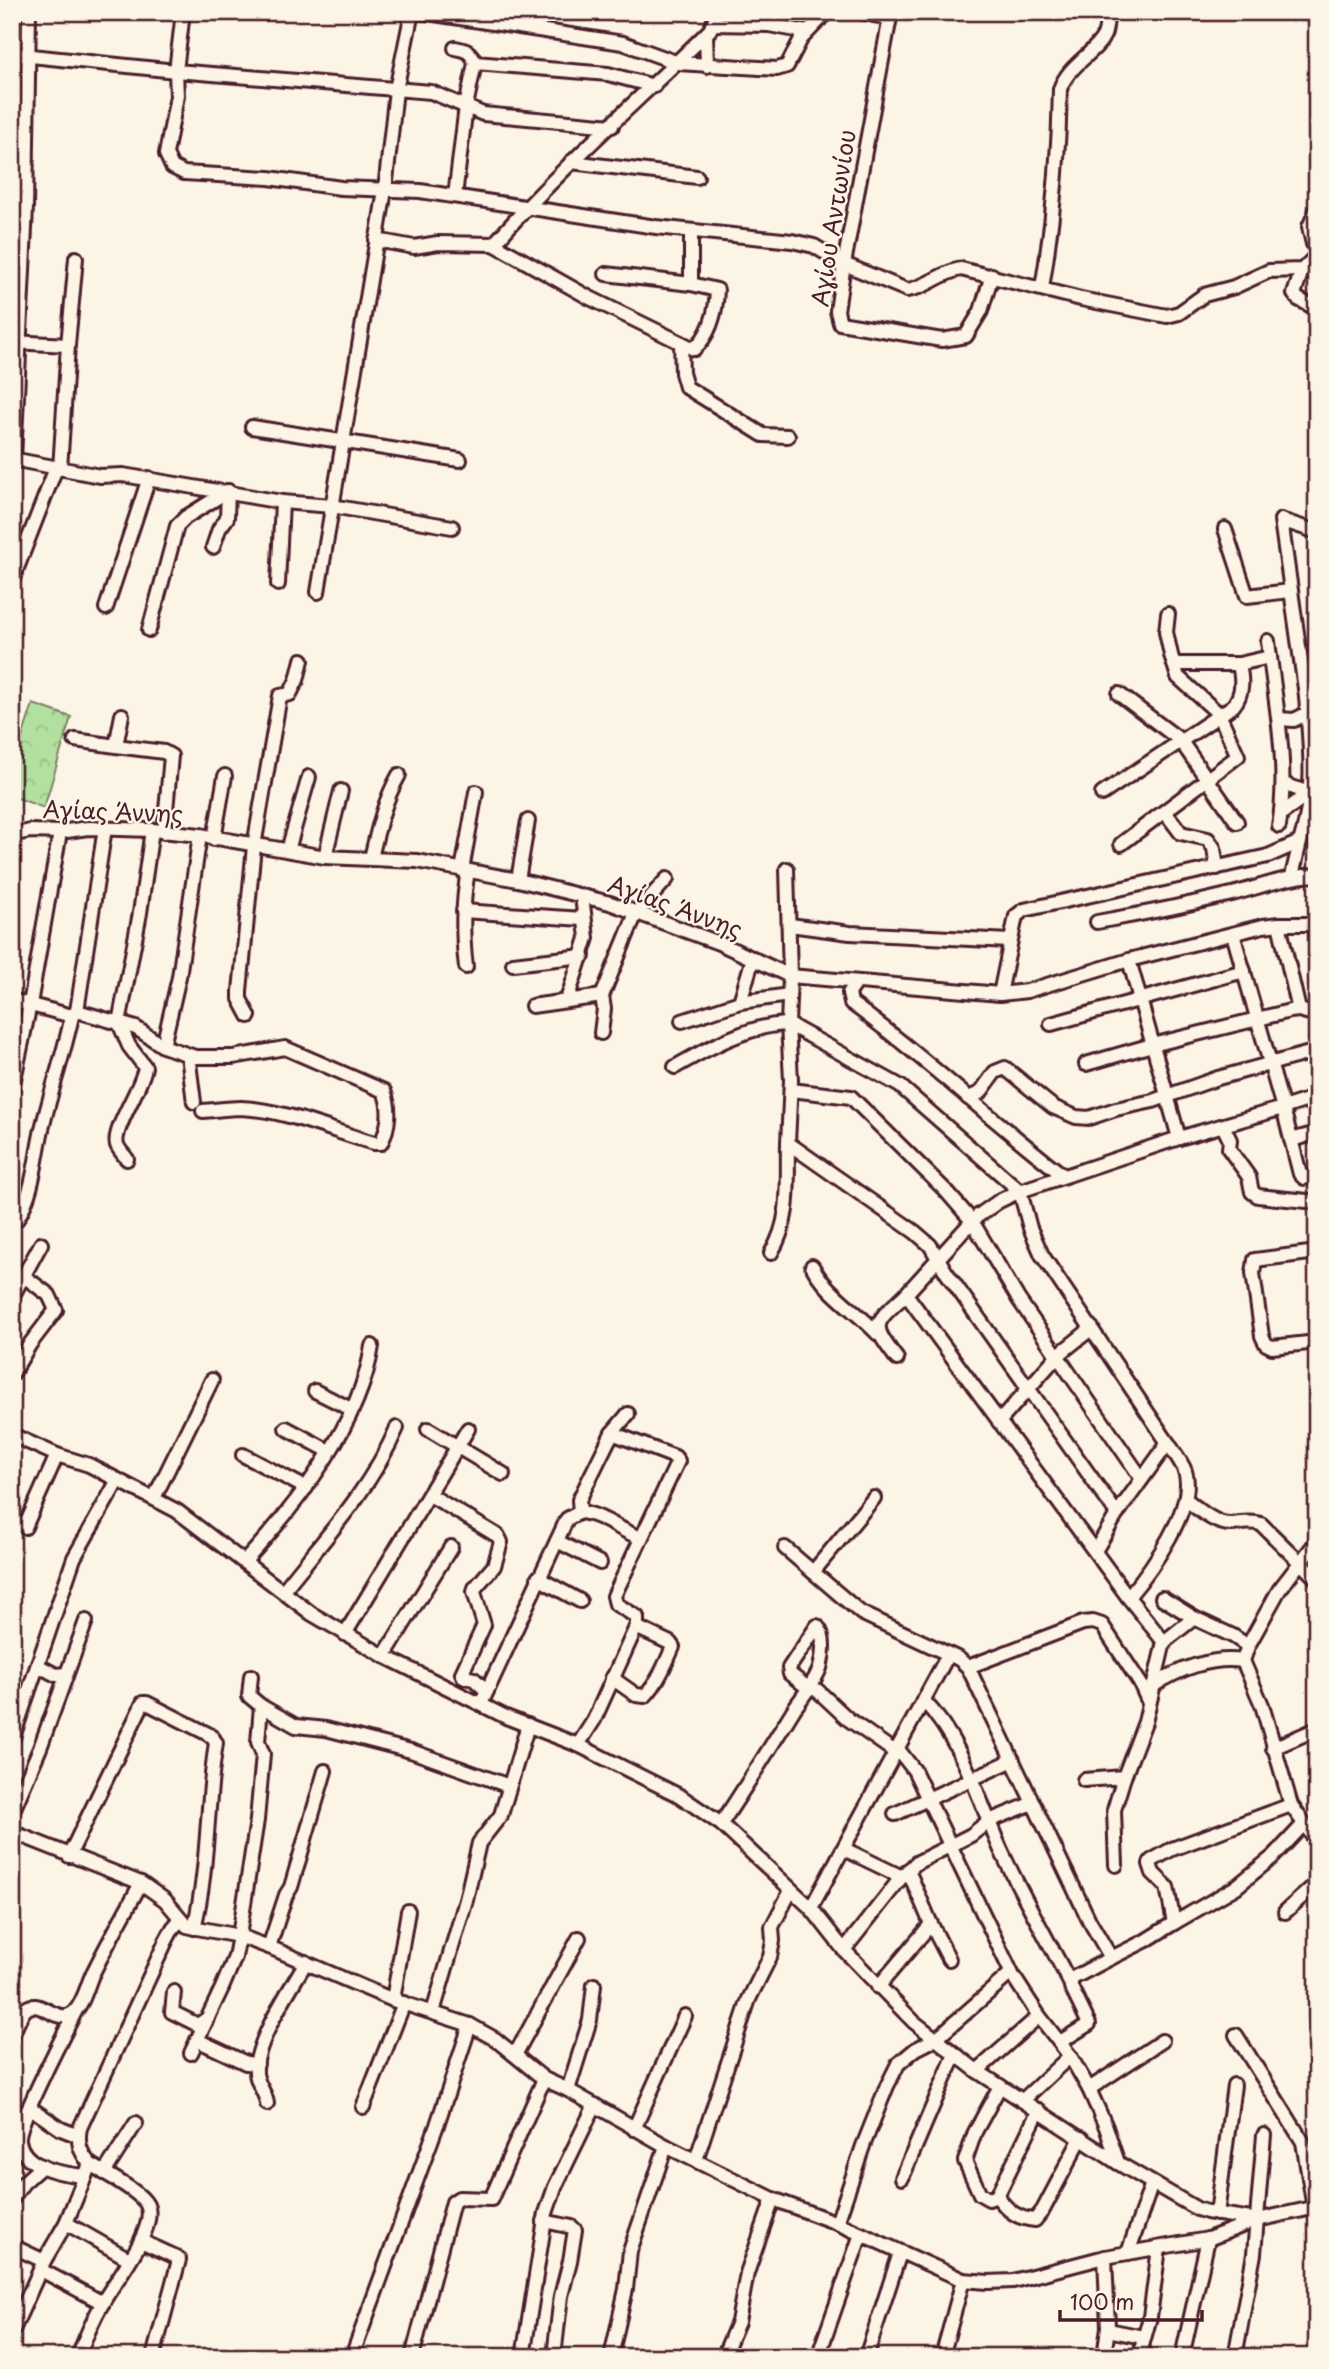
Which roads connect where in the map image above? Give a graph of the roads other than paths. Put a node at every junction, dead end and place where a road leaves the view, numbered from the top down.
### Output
1 (29, 12) edge
2 (183, 12) edge
3 (412, 12) edge
4 (421, 12) edge
5 (535, 12) edge
6 (827, 12) edge
7 (862, 12) edge
8 (1108, 12) edge
9 (891, 16) edge
10 (711, 23) edge
11 (532, 28) junction
12 (807, 32) junction
13 (455, 48) dead end
14 (12, 54) edge
15 (27, 56) junction
16 (475, 63) junction
17 (678, 63) junction
18 (707, 66) junction
19 (176, 71) junction
20 (654, 86) junction
21 (396, 90) junction
22 (466, 106) junction
23 (612, 126) junction
24 (572, 162) junction
25 (697, 177) dead end
26 (385, 190) junction
27 (455, 197) junction
28 (525, 208) junction
29 (1317, 209) edge
30 (691, 231) junction
31 (376, 240) junction
32 (494, 244) junction
33 (1317, 247) edge
34 (1317, 255) edge
35 (76, 258) dead end
36 (844, 264) junction
37 (1302, 270) junction
38 (606, 274) dead end
39 (992, 275) junction
40 (691, 284) junction
41 (1042, 288) junction
42 (1317, 309) edge
43 (17, 342) edge
44 (681, 343) junction
45 (68, 345) junction
46 (252, 427) dead end
47 (788, 436) dead end
48 (343, 442) junction
49 (13, 459) edge
50 (460, 460) dead end
51 (58, 469) junction
52 (149, 478) junction
53 (228, 491) junction
54 (282, 502) junction
55 (332, 506) junction
56 (452, 527) dead end
57 (1225, 529) dead end
58 (1317, 532) edge
59 (213, 547) dead end
60 (12, 582) edge
61 (278, 584) dead end
62 (1290, 591) junction
63 (318, 592) dead end
64 (106, 608) dead end
65 (1168, 614) dead end
66 (149, 630) dead end
67 (1268, 641) dead end
68 (1270, 657) junction
69 (302, 660) dead end
70 (1174, 664) junction
71 (1239, 664) junction
72 (1119, 694) dead end
73 (1311, 694) edge
74 (1308, 713) junction
75 (1219, 714) junction
76 (122, 715) dead end
77 (1279, 719) junction
78 (75, 740) dead end
79 (1180, 740) junction
80 (116, 746) junction
81 (399, 775) dead end
82 (225, 776) dead end
83 (309, 777) dead end
84 (1207, 778) junction
85 (1283, 784) junction
86 (341, 791) dead end
87 (476, 792) dead end
88 (1309, 793) junction
89 (1102, 794) dead end
90 (1165, 812) junction
91 (528, 821) dead end
92 (1237, 822) dead end
93 (1311, 824) edge
94 (105, 828) junction
95 (158, 831) junction
96 (60, 832) junction
97 (12, 835) edge
98 (200, 835) junction
99 (214, 839) junction
100 (1300, 842) junction
101 (1121, 844) dead end
102 (254, 846) junction
103 (288, 850) junction
104 (325, 857) junction
105 (371, 858) junction
106 (1217, 868) junction
107 (787, 869) dead end
108 (465, 871) junction
109 (1317, 875) edge
110 (1292, 876) junction
111 (667, 879) dead end
112 (518, 880) junction
113 (582, 896) junction
114 (463, 911) junction
115 (636, 913) junction
116 (583, 919) junction
117 (1097, 922) dead end
118 (1279, 924) junction
119 (1317, 924) edge
120 (790, 925) junction
121 (1233, 934) junction
122 (1010, 941) junction
123 (583, 956) junction
124 (753, 958) junction
125 (1129, 960) junction
126 (513, 964) dead end
127 (466, 967) dead end
128 (1244, 971) junction
129 (790, 976) junction
130 (858, 982) junction
131 (789, 995) junction
132 (1000, 995) junction
133 (601, 996) junction
134 (1139, 998) junction
135 (12, 1000) edge
136 (567, 1000) junction
137 (740, 1002) junction
138 (30, 1004) junction
139 (532, 1006) dead end
140 (1299, 1010) junction
141 (75, 1013) junction
142 (1317, 1015) edge
143 (248, 1016) dead end
144 (1258, 1020) junction
145 (682, 1021) dead end
146 (119, 1023) junction
147 (788, 1024) junction
148 (1051, 1024) dead end
149 (601, 1033) dead end
150 (1152, 1045) junction
151 (163, 1046) junction
152 (1317, 1051) edge
153 (188, 1055) junction
154 (1269, 1062) junction
155 (1086, 1064) dead end
156 (675, 1067) dead end
157 (12, 1089) edge
158 (791, 1090) junction
159 (1167, 1096) junction
160 (1317, 1097) edge
161 (968, 1098) junction
162 (1283, 1108) junction
163 (1223, 1126) junction
164 (1317, 1133) edge
165 (1179, 1138) junction
166 (1291, 1140) junction
167 (788, 1143) junction
168 (127, 1159) dead end
169 (1317, 1174) edge
170 (1064, 1177) junction
171 (1020, 1191) junction
172 (1317, 1202) edge
173 (12, 1221) edge
174 (972, 1221) junction
175 (41, 1244) dead end
176 (1317, 1252) edge
177 (771, 1253) dead end
178 (939, 1256) junction
179 (812, 1266) dead end
180 (24, 1276) junction
181 (905, 1294) junction
182 (12, 1297) edge
183 (1092, 1328) junction
184 (878, 1334) junction
185 (1317, 1342) edge
186 (372, 1346) dead end
187 (1058, 1356) junction
188 (897, 1359) dead end
189 (12, 1374) edge
190 (212, 1380) dead end
191 (1030, 1389) junction
192 (315, 1391) dead end
193 (351, 1409) junction
194 (628, 1414) dead end
195 (999, 1422) junction
196 (397, 1428) dead end
197 (286, 1429) dead end
198 (428, 1429) dead end
199 (468, 1429) dead end
200 (612, 1433) junction
201 (12, 1436) edge
202 (1168, 1443) junction
203 (457, 1447) junction
204 (329, 1451) junction
205 (57, 1455) junction
206 (243, 1455) dead end
207 (503, 1474) dead end
208 (1142, 1479) junction
209 (118, 1480) junction
210 (306, 1488) junction
211 (430, 1495) junction
212 (154, 1498) junction
213 (874, 1498) dead end
214 (1187, 1500) junction
215 (580, 1512) junction
216 (1117, 1514) junction
217 (25, 1527) dead end
218 (641, 1538) junction
219 (556, 1541) junction
220 (1317, 1541) edge
221 (452, 1547) dead end
222 (785, 1548) dead end
223 (1095, 1551) junction
224 (245, 1561) junction
225 (600, 1563) dead end
226 (1300, 1564) junction
227 (813, 1572) junction
228 (538, 1578) junction
229 (1317, 1579) edge
230 (283, 1591) junction
231 (1128, 1597) junction
232 (1162, 1598) dead end
233 (580, 1601) dead end
234 (1194, 1618) junction
235 (86, 1621) dead end
236 (636, 1628) junction
237 (345, 1634) junction
238 (1164, 1642) junction
239 (1248, 1646) junction
240 (948, 1655) junction
241 (384, 1656) junction
242 (1243, 1661) junction
243 (39, 1666) junction
244 (968, 1667) junction
245 (66, 1674) junction
246 (251, 1676) dead end
247 (612, 1678) junction
248 (1153, 1686) junction
249 (487, 1691) junction
250 (923, 1700) junction
251 (1149, 1703) junction
252 (481, 1704) junction
253 (261, 1706) junction
254 (528, 1725) junction
255 (1317, 1729) edge
256 (12, 1740) edge
257 (578, 1745) junction
258 (1273, 1748) junction
259 (896, 1750) junction
260 (1013, 1760) junction
261 (325, 1771) dead end
262 (1124, 1777) junction
263 (972, 1780) junction
264 (1084, 1780) dead end
265 (509, 1786) junction
266 (928, 1800) junction
267 (1033, 1803) junction
268 (1291, 1805) junction
269 (12, 1813) edge
270 (895, 1814) dead end
271 (989, 1821) junction
272 (721, 1824) junction
273 (1303, 1825) junction
274 (13, 1834) edge
275 (1317, 1842) edge
276 (949, 1846) junction
277 (844, 1849) junction
278 (69, 1856) junction
279 (1116, 1865) dead end
280 (905, 1874) junction
281 (141, 1883) junction
282 (1317, 1883) edge
283 (791, 1890) junction
284 (811, 1908) junction
285 (408, 1911) dead end
286 (1285, 1912) dead end
287 (180, 1920) junction
288 (1174, 1923) junction
289 (931, 1924) junction
290 (194, 1928) junction
291 (239, 1936) junction
292 (579, 1938) dead end
293 (269, 1947) junction
294 (844, 1950) junction
295 (1111, 1958) junction
296 (949, 1959) dead end
297 (306, 1962) junction
298 (1012, 1973) junction
299 (1070, 1983) junction
300 (594, 1985) dead end
301 (878, 1987) junction
302 (174, 1992) dead end
303 (398, 2002) junction
304 (75, 2012) junction
305 (433, 2012) junction
306 (685, 2016) dead end
307 (1039, 2016) junction
308 (208, 2017) junction
309 (470, 2025) junction
310 (12, 2035) edge
311 (1236, 2035) dead end
312 (936, 2039) junction
313 (197, 2040) junction
314 (1162, 2041) dead end
315 (1060, 2042) junction
316 (191, 2053) dead end
317 (956, 2054) junction
318 (514, 2055) junction
319 (1070, 2056) junction
320 (257, 2064) junction
321 (977, 2071) junction
322 (544, 2079) junction
323 (1234, 2085) dead end
324 (1000, 2086) junction
325 (1090, 2089) junction
326 (568, 2090) junction
327 (1023, 2100) junction
328 (267, 2104) dead end
329 (595, 2105) junction
330 (29, 2107) junction
331 (363, 2107) dead end
332 (1039, 2110) junction
333 (136, 2123) dead end
334 (634, 2129) junction
335 (1264, 2135) dead end
336 (79, 2136) junction
337 (1081, 2138) junction
338 (666, 2146) junction
339 (696, 2160) junction
340 (1118, 2162) junction
341 (42, 2166) junction
342 (88, 2170) junction
343 (104, 2172) junction
344 (902, 2178) dead end
345 (1152, 2183) junction
346 (998, 2196) junction
347 (12, 2199) edge
348 (773, 2199) junction
349 (1315, 2208) edge
350 (1217, 2214) junction
351 (1256, 2220) junction
352 (544, 2221) junction
353 (66, 2223) junction
354 (837, 2223) junction
355 (861, 2234) junction
356 (1208, 2238) junction
357 (141, 2241) junction
358 (12, 2246) edge
359 (1159, 2248) junction
360 (900, 2253) junction
361 (1128, 2253) junction
362 (1105, 2257) junction
363 (129, 2259) junction
364 (42, 2266) junction
365 (964, 2280) junction
366 (103, 2303) junction
367 (1108, 2330) junction
368 (12, 2332) edge
369 (1143, 2337) junction
370 (354, 2351) dead end
371 (554, 2356) edge
372 (78, 2357) edge
373 (153, 2357) edge
374 (412, 2357) edge
375 (523, 2357) edge
376 (611, 2357) edge
377 (723, 2357) edge
378 (818, 2357) edge
379 (866, 2357) edge
380 (942, 2357) edge
381 (1104, 2357) edge
382 (1139, 2357) edge
383 (1182, 2357) edge
384 (1235, 2357) edge

1 - 15 street
2 - 19 street
3 - 21 street
4 - 11 street
5 - 11 street
6 - 12 street
7 - 9 street
8 - 41 street
9 - 36 street, Αγίου Αντωνίου
10 - 12 street
10 - 17 street
10 - 18 street
11 - 17 street
12 - 18 street
13 - 16 street
14 - 15 street
15 - 19 street
15 - 43 street
16 - 20 street
16 - 22 street
17 - 18 street
17 - 20 street
19 - 21 street
19 - 26 street
20 - 23 street
21 - 22 street
21 - 26 street
22 - 23 street
22 - 27 street
23 - 24 street
24 - 25 street
24 - 28 street
26 - 27 street
26 - 31 street
27 - 28 street
28 - 30 street
28 - 32 street
29 - 33 street
30 - 36 street
30 - 40 street
31 - 32 street
31 - 48 street
32 - 44 street
34 - 37 street
35 - 45 street
36 - 39 street
36 - 39 street, Αγίου Αντωνίου
37 - 41 street
37 - 42 street
38 - 40 street
39 - 41 street
40 - 44 street
43 - 45 street
43 - 49 street
44 - 47 street
45 - 51 street
46 - 48 street
48 - 50 street
48 - 55 street
49 - 51 street
51 - 52 street
51 - 60 street
52 - 53 street
52 - 64 street
53 - 54 street
53 - 59 street
53 - 66 street
54 - 55 street
54 - 61 street
55 - 56 street
55 - 63 street
57 - 62 street
58 - 62 street
62 - 73 street
65 - 70 street
67 - 68 street
68 - 71 street
68 - 77 street
69 - 102 street
70 - 71 street
70 - 75 street
71 - 75 street
72 - 79 street
73 - 74 street
74 - 77 street
74 - 88 street
75 - 79 street
75 - 84 street
76 - 80 street
77 - 85 street
78 - 80 street
79 - 84 street
79 - 89 street
80 - 95 street
81 - 105 street
82 - 99 street
83 - 103 street
84 - 90 street
84 - 92 street
85 - 88 street
85 - 88 street
86 - 104 street
87 - 108 street
88 - 93 street
90 - 101 street
90 - 106 street
91 - 112 street
93 - 100 street
94 - 95 street, Αγίας Άννης
94 - 96 street, Αγίας Άννης
94 - 141 street
95 - 98 street, Αγίας Άννης
95 - 146 street
96 - 97 street, Αγίας Άννης
96 - 138 street
98 - 99 street, Αγίας Άννης
98 - 151 street
99 - 102 street, Αγίας Άννης
100 - 106 street
100 - 110 street
102 - 103 street, Αγίας Άννης
102 - 143 street
103 - 104 street, Αγίας Άννης
104 - 105 street, Αγίας Άννης
105 - 108 street, Αγίας Άννης
106 - 122 street
107 - 120 street
108 - 112 street, Αγίας Άννης
108 - 114 street
109 - 110 street
110 - 117 street
111 - 115 street
112 - 113 street, Αγίας Άννης
113 - 115 street, Αγίας Άννης
113 - 116 street
114 - 116 street
114 - 127 street
115 - 124 street, Αγίας Άννης
115 - 133 street
116 - 123 street
118 - 119 street, Αγίας Άννης
118 - 121 street, Αγίας Άννης
118 - 140 street
120 - 122 street
120 - 129 street
121 - 125 street, Αγίας Άννης
121 - 128 street
122 - 132 street
123 - 126 street
123 - 136 street
124 - 129 street, Αγίας Άννης
124 - 137 street
125 - 132 street, Αγίας Άννης
125 - 134 street
128 - 134 street
128 - 144 street
129 - 130 street, Αγίας Άννης
129 - 131 street
130 - 132 street, Αγίας Άννης
130 - 161 street
131 - 137 street
131 - 147 street
133 - 136 street
133 - 149 street
134 - 148 street
134 - 150 street
135 - 138 street
136 - 139 street
137 - 145 street
138 - 141 street
138 - 157 street
140 - 142 street
140 - 144 street
141 - 146 street
141 - 173 street
144 - 150 street
144 - 154 street
146 - 151 street
146 - 168 street
147 - 156 street
147 - 158 street
147 - 171 street
150 - 155 street
150 - 159 street
151 - 153 street
152 - 154 street
153 - 153 street
154 - 159 street
154 - 162 street
158 - 167 street
158 - 174 street
159 - 161 street
159 - 165 street
160 - 162 street
161 - 170 street
162 - 163 street
162 - 166 street
163 - 165 street
163 - 172 street
164 - 166 street
165 - 170 street
166 - 169 street
167 - 177 street
167 - 178 street
170 - 171 street
171 - 174 street
171 - 183 street
174 - 178 street
174 - 187 street
175 - 180 street
176 - 185 street
178 - 181 street
178 - 191 street
179 - 184 street
180 - 182 street
180 - 189 street
181 - 184 street
181 - 195 street
183 - 187 street
183 - 202 street
184 - 188 street
186 - 193 street
187 - 191 street
187 - 208 street
190 - 212 street
191 - 195 street
191 - 216 street
192 - 193 street
193 - 204 street
194 - 200 street
195 - 223 street
196 - 230 street
197 - 204 street
198 - 203 street
199 - 203 street
200 - 215 street
200 - 218 street
201 - 205 street
202 - 208 street
202 - 214 street
203 - 207 street
203 - 211 street
204 - 210 street
205 - 209 street
205 - 217 street
206 - 210 street
208 - 216 street
209 - 212 street
209 - 243 street
210 - 224 street
211 - 237 street
211 - 249 street
212 - 224 street
213 - 227 street
214 - 226 street
214 - 231 street
215 - 218 street
215 - 219 street
216 - 223 street
218 - 236 street
219 - 225 street
219 - 228 street
220 - 226 street
221 - 241 street
222 - 227 street
223 - 231 street
224 - 230 street
226 - 229 street
226 - 239 street
227 - 240 street
228 - 233 street
228 - 249 street
230 - 237 street
231 - 238 street
232 - 234 street
234 - 238 street
234 - 239 street
235 - 245 street
236 - 247 street
236 - 247 street
237 - 241 street
238 - 248 street
239 - 242 street
240 - 244 street
240 - 250 street
241 - 252 street
242 - 248 street
242 - 258 street
243 - 245 street
243 - 256 street
244 - 251 street
244 - 260 street
245 - 269 street
246 - 253 street
247 - 257 street
248 - 251 street
249 - 252 street
250 - 259 street
250 - 263 street
251 - 262 street
252 - 254 street
253 - 265 street
253 - 291 street
254 - 257 street
254 - 265 street
255 - 258 street
257 - 272 street
258 - 268 street
259 - 266 street
259 - 272 street
259 - 277 street
260 - 263 street
260 - 267 street
261 - 293 street
262 - 264 street
262 - 279 street
263 - 266 street
263 - 271 street
265 - 305 street
266 - 270 street
266 - 276 street
267 - 271 street
267 - 295 street
268 - 273 street
268 - 288 street
271 - 276 street
271 - 299 street
272 - 283 street
273 - 275 street
273 - 288 street
274 - 278 street
276 - 280 street
276 - 298 street
277 - 280 street
277 - 284 street
278 - 281 street
278 - 290 street
280 - 289 street
280 - 294 street
281 - 287 street
281 - 304 street
282 - 286 street
283 - 284 street
283 - 339 street
284 - 294 street
285 - 303 street
287 - 290 street
287 - 336 street
288 - 295 street
289 - 296 street
289 - 301 street
290 - 291 street
291 - 293 street
291 - 308 street
292 - 318 street
293 - 297 street
294 - 301 street
295 - 299 street
297 - 303 street
297 - 320 street
298 - 307 street
298 - 312 street
299 - 315 street
300 - 326 street
301 - 312 street
302 - 308 street
303 - 305 street
303 - 331 street
304 - 310 street
304 - 330 street
305 - 309 street
306 - 334 street
307 - 315 street
307 - 321 street
308 - 313 street
309 - 318 street
309 - 370 street
311 - 349 street
312 - 317 street
312 - 354 street
313 - 316 street
313 - 320 street
314 - 325 street
315 - 319 street
317 - 321 street
317 - 344 street
318 - 322 street
319 - 325 street
319 - 327 street
320 - 328 street
321 - 324 street
322 - 326 street
322 - 374 street
323 - 350 street
324 - 327 street
324 - 346 street
325 - 340 street
326 - 329 street
327 - 332 street
329 - 334 street
329 - 352 street
330 - 336 street
330 - 341 street
332 - 337 street
332 - 346 street
333 - 343 street
334 - 338 street
335 - 351 street
336 - 342 street
337 - 340 street
337 - 346 street
338 - 339 street
338 - 376 street
339 - 348 street
340 - 345 street
341 - 342 street
341 - 347 street
342 - 343 street
342 - 353 street
343 - 357 street
345 - 350 street
345 - 361 street
348 - 354 street
348 - 377 street
349 - 351 street
350 - 351 street
351 - 356 street
351 - 384 street
352 - 371 street
352 - 375 street
353 - 363 street
353 - 364 street
354 - 355 street
355 - 360 street
355 - 378 street
356 - 359 street
356 - 383 street
357 - 363 street
357 - 373 street
358 - 364 street
359 - 361 street
359 - 369 street
360 - 365 street
360 - 379 street
361 - 362 street
362 - 365 street
362 - 367 street
363 - 366 street
364 - 366 street
364 - 368 street
365 - 380 street
366 - 372 street
367 - 369 street
367 - 381 street
369 - 382 street

